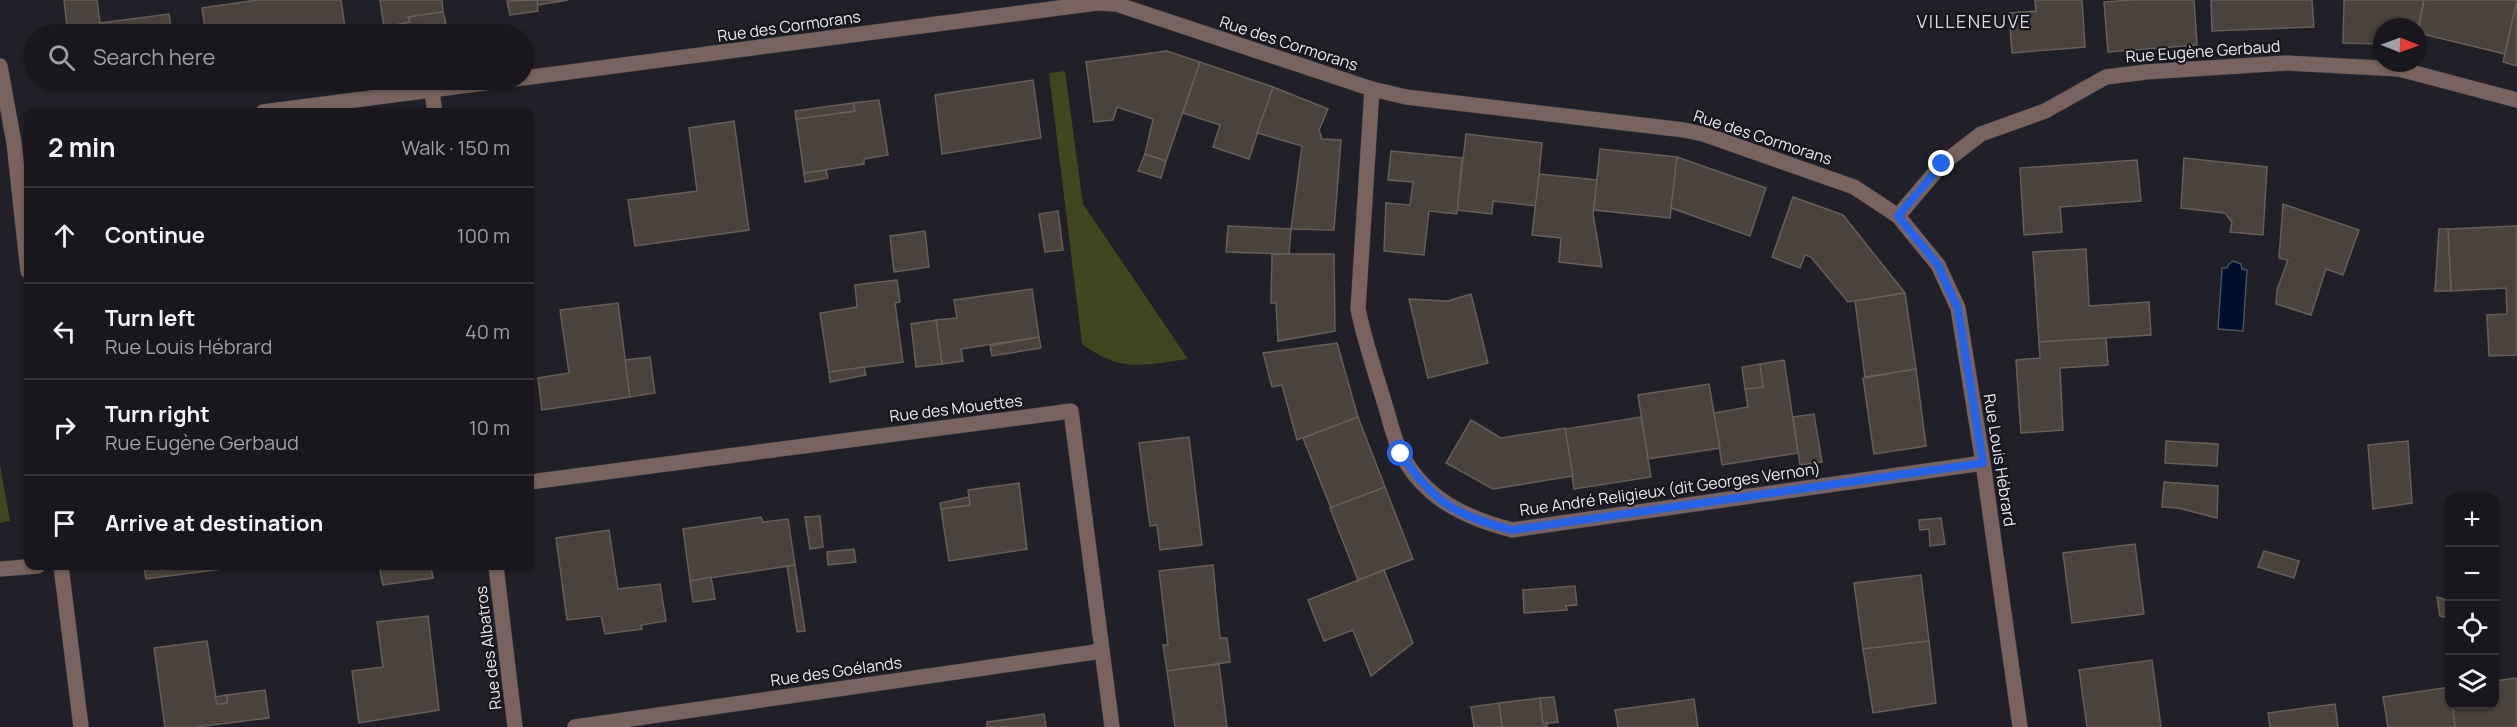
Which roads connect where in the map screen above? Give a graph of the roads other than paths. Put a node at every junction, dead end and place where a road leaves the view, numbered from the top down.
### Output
1 (0, 66) edge
2 (534, 78) edge
3 (1372, 89) junction
4 (447, 90) edge
5 (432, 92) junction
6 (2517, 100) edge
7 (297, 108) edge
8 (434, 108) edge
9 (21, 142) edge
10 (24, 197) edge
11 (1898, 216) junction
12 (1983, 463) junction
13 (534, 481) edge
14 (24, 567) edge
15 (0, 569) edge
16 (61, 570) edge
17 (496, 570) edge
18 (1102, 651) junction
19 (81, 727) edge
20 (515, 727) edge
21 (575, 727) edge
22 (1112, 727) edge
23 (2020, 727) edge

1 - 9 street
2 - 3 street, Rue des Cormorans
3 - 11 street, Rue des Cormorans
3 - 12 street, Rue André Religieux (dit Georges Vernon)
4 - 5 street, Rue des Cormorans
5 - 7 street, Rue des Cormorans
5 - 8 street
6 - 11 street, Rue Eugène Gerbaud
9 - 10 street
11 - 12 street, Rue Louis Hébrard
12 - 23 street, Rue Louis Hébrard
13 - 18 street, Rue des Mouettes
14 - 15 street
16 - 19 street
17 - 20 street, Rue des Albatros
18 - 21 street, Rue des Goélands
18 - 22 street, Rue des Mouettes

